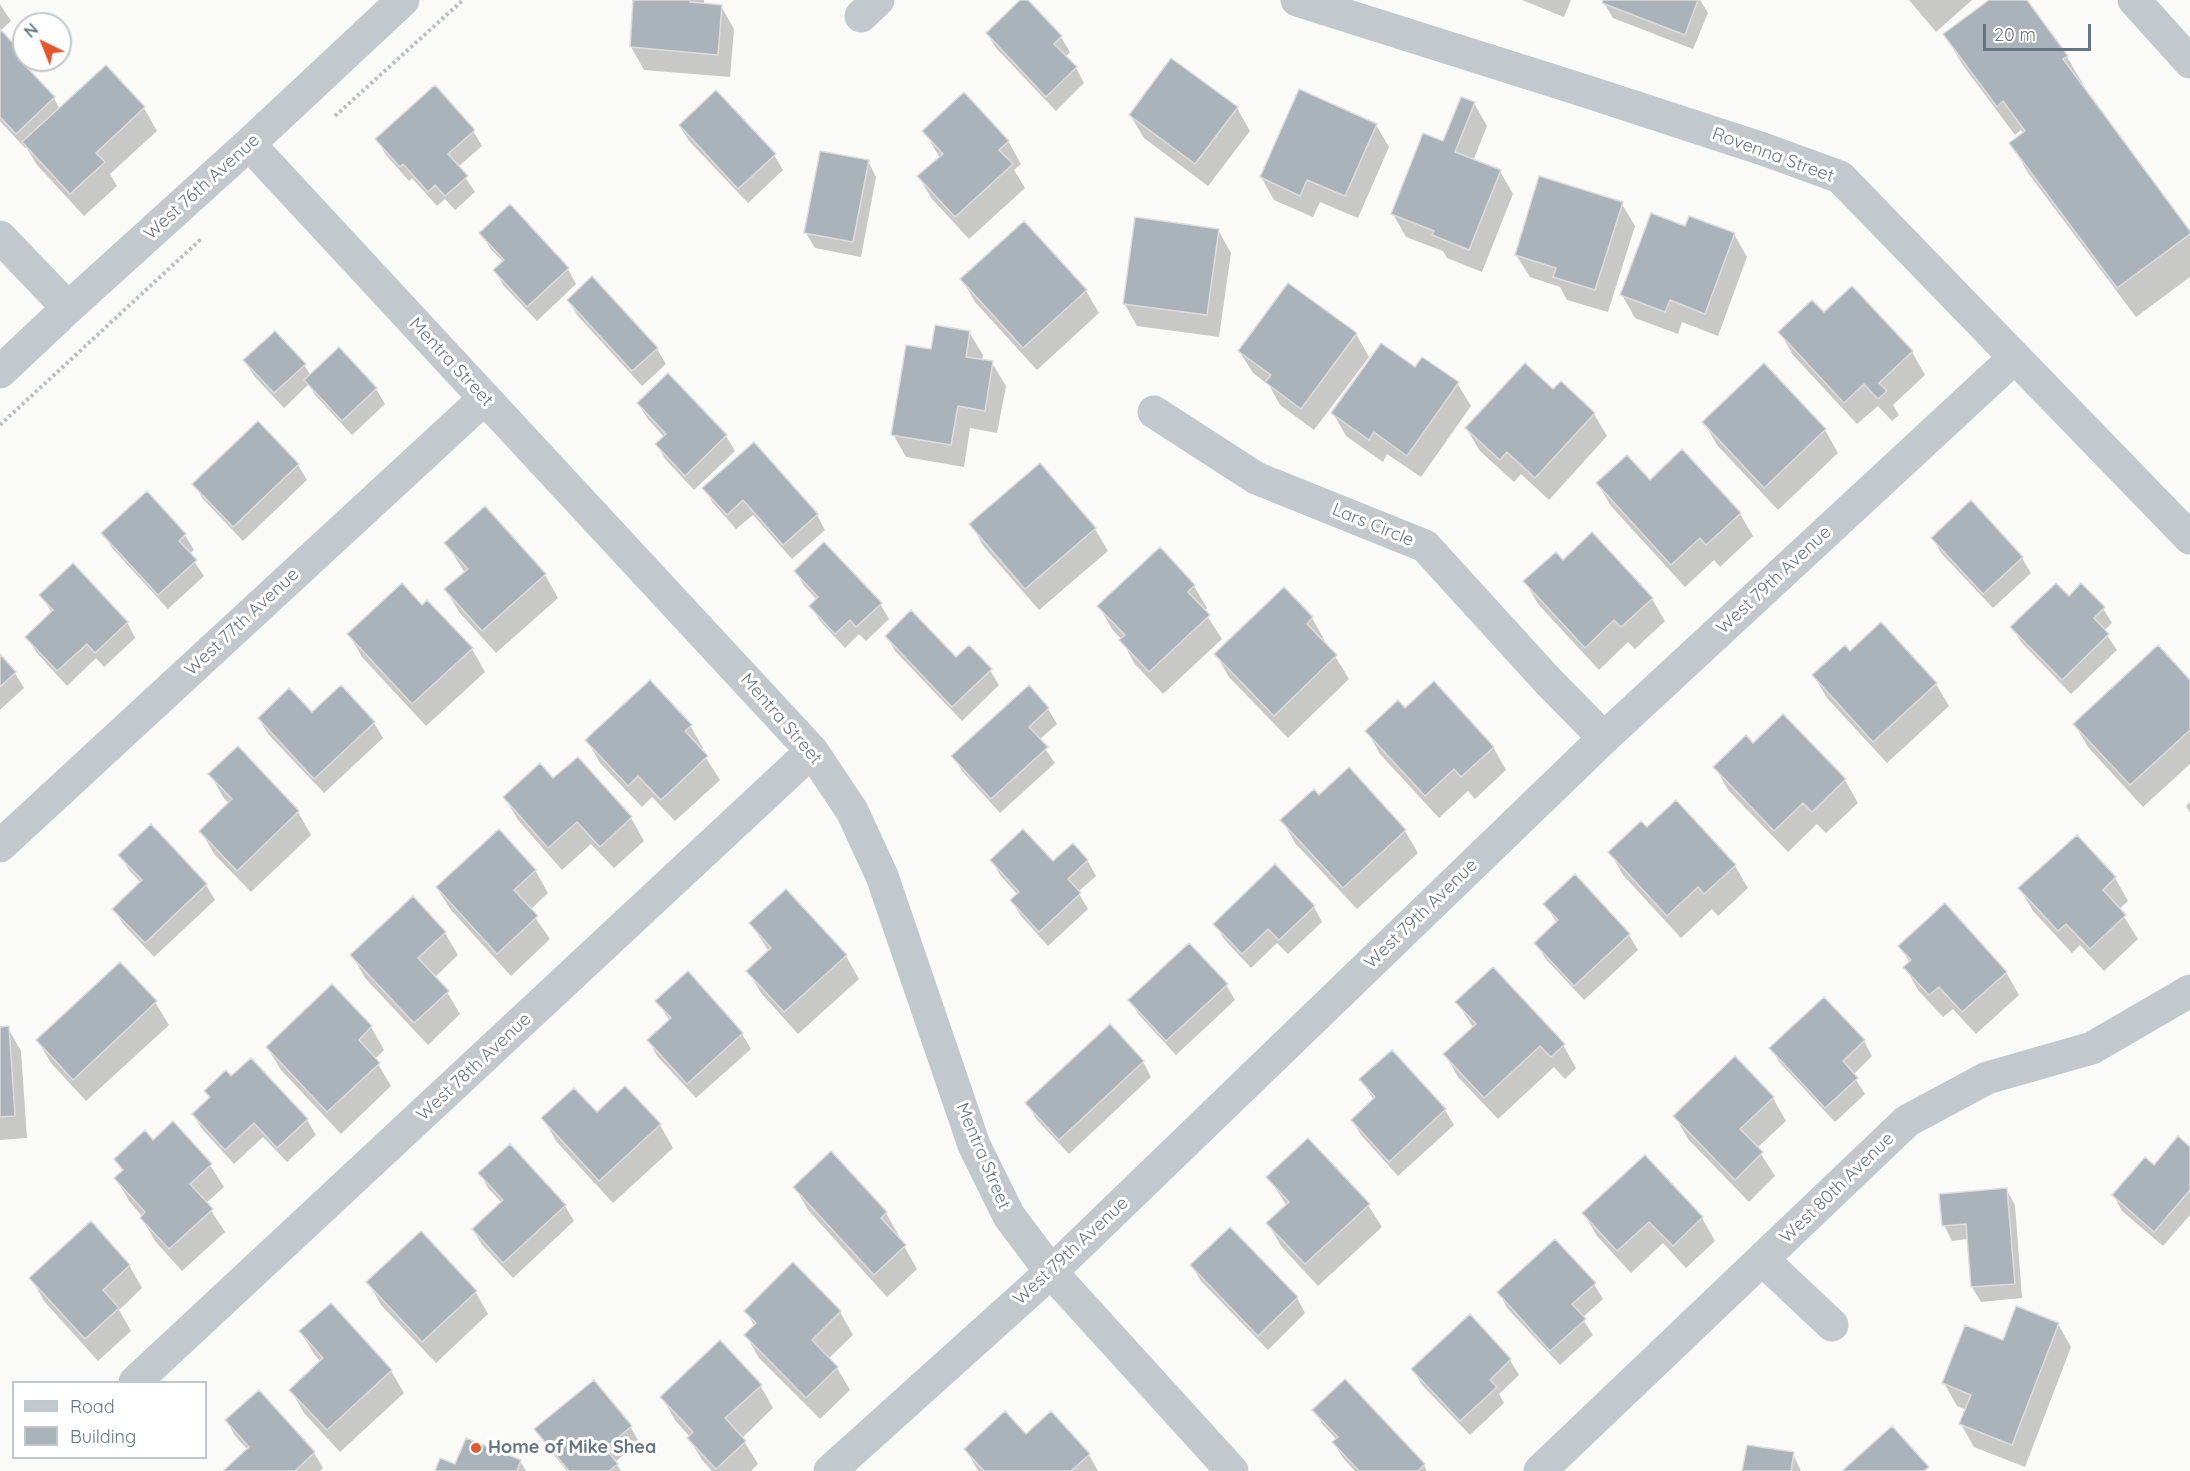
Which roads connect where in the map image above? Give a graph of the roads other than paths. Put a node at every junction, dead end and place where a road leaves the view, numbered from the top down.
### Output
1 (403, 0) edge
2 (1297, 0) edge
3 (2134, 0) edge
4 (2190, 62) edge
5 (249, 144) junction
6 (0, 237) edge
7 (68, 308) junction
8 (2014, 358) junction
9 (0, 372) edge
10 (484, 398) junction
11 (1154, 412) dead end
12 (2190, 538) edge
13 (1604, 738) junction
14 (812, 751) junction
15 (0, 846) edge
16 (2190, 990) edge
17 (1763, 1260) junction
18 (1051, 1272) junction
19 (1832, 1325) dead end
20 (137, 1381) edge
21 (830, 1471) edge
22 (1232, 1471) edge
23 (1540, 1471) edge

1 - 5 street, West 76th Avenue
2 - 8 street, Rovenna Street
3 - 4 street
5 - 7 street, West 76th Avenue
5 - 10 street, Mentra Street
6 - 7 street
7 - 9 street, West 76th Avenue
8 - 12 street, Rovenna Street
8 - 13 street, West 79th Avenue
10 - 14 street, Mentra Street
10 - 15 street, West 77th Avenue
11 - 13 street, Lars Circle
13 - 18 street, West 79th Avenue
14 - 18 street, Mentra Street
14 - 20 street, West 78th Avenue
16 - 17 street, West 80th Avenue
17 - 19 street
17 - 23 street, West 80th Avenue
18 - 21 street, West 79th Avenue
18 - 22 street, Mentra Street

